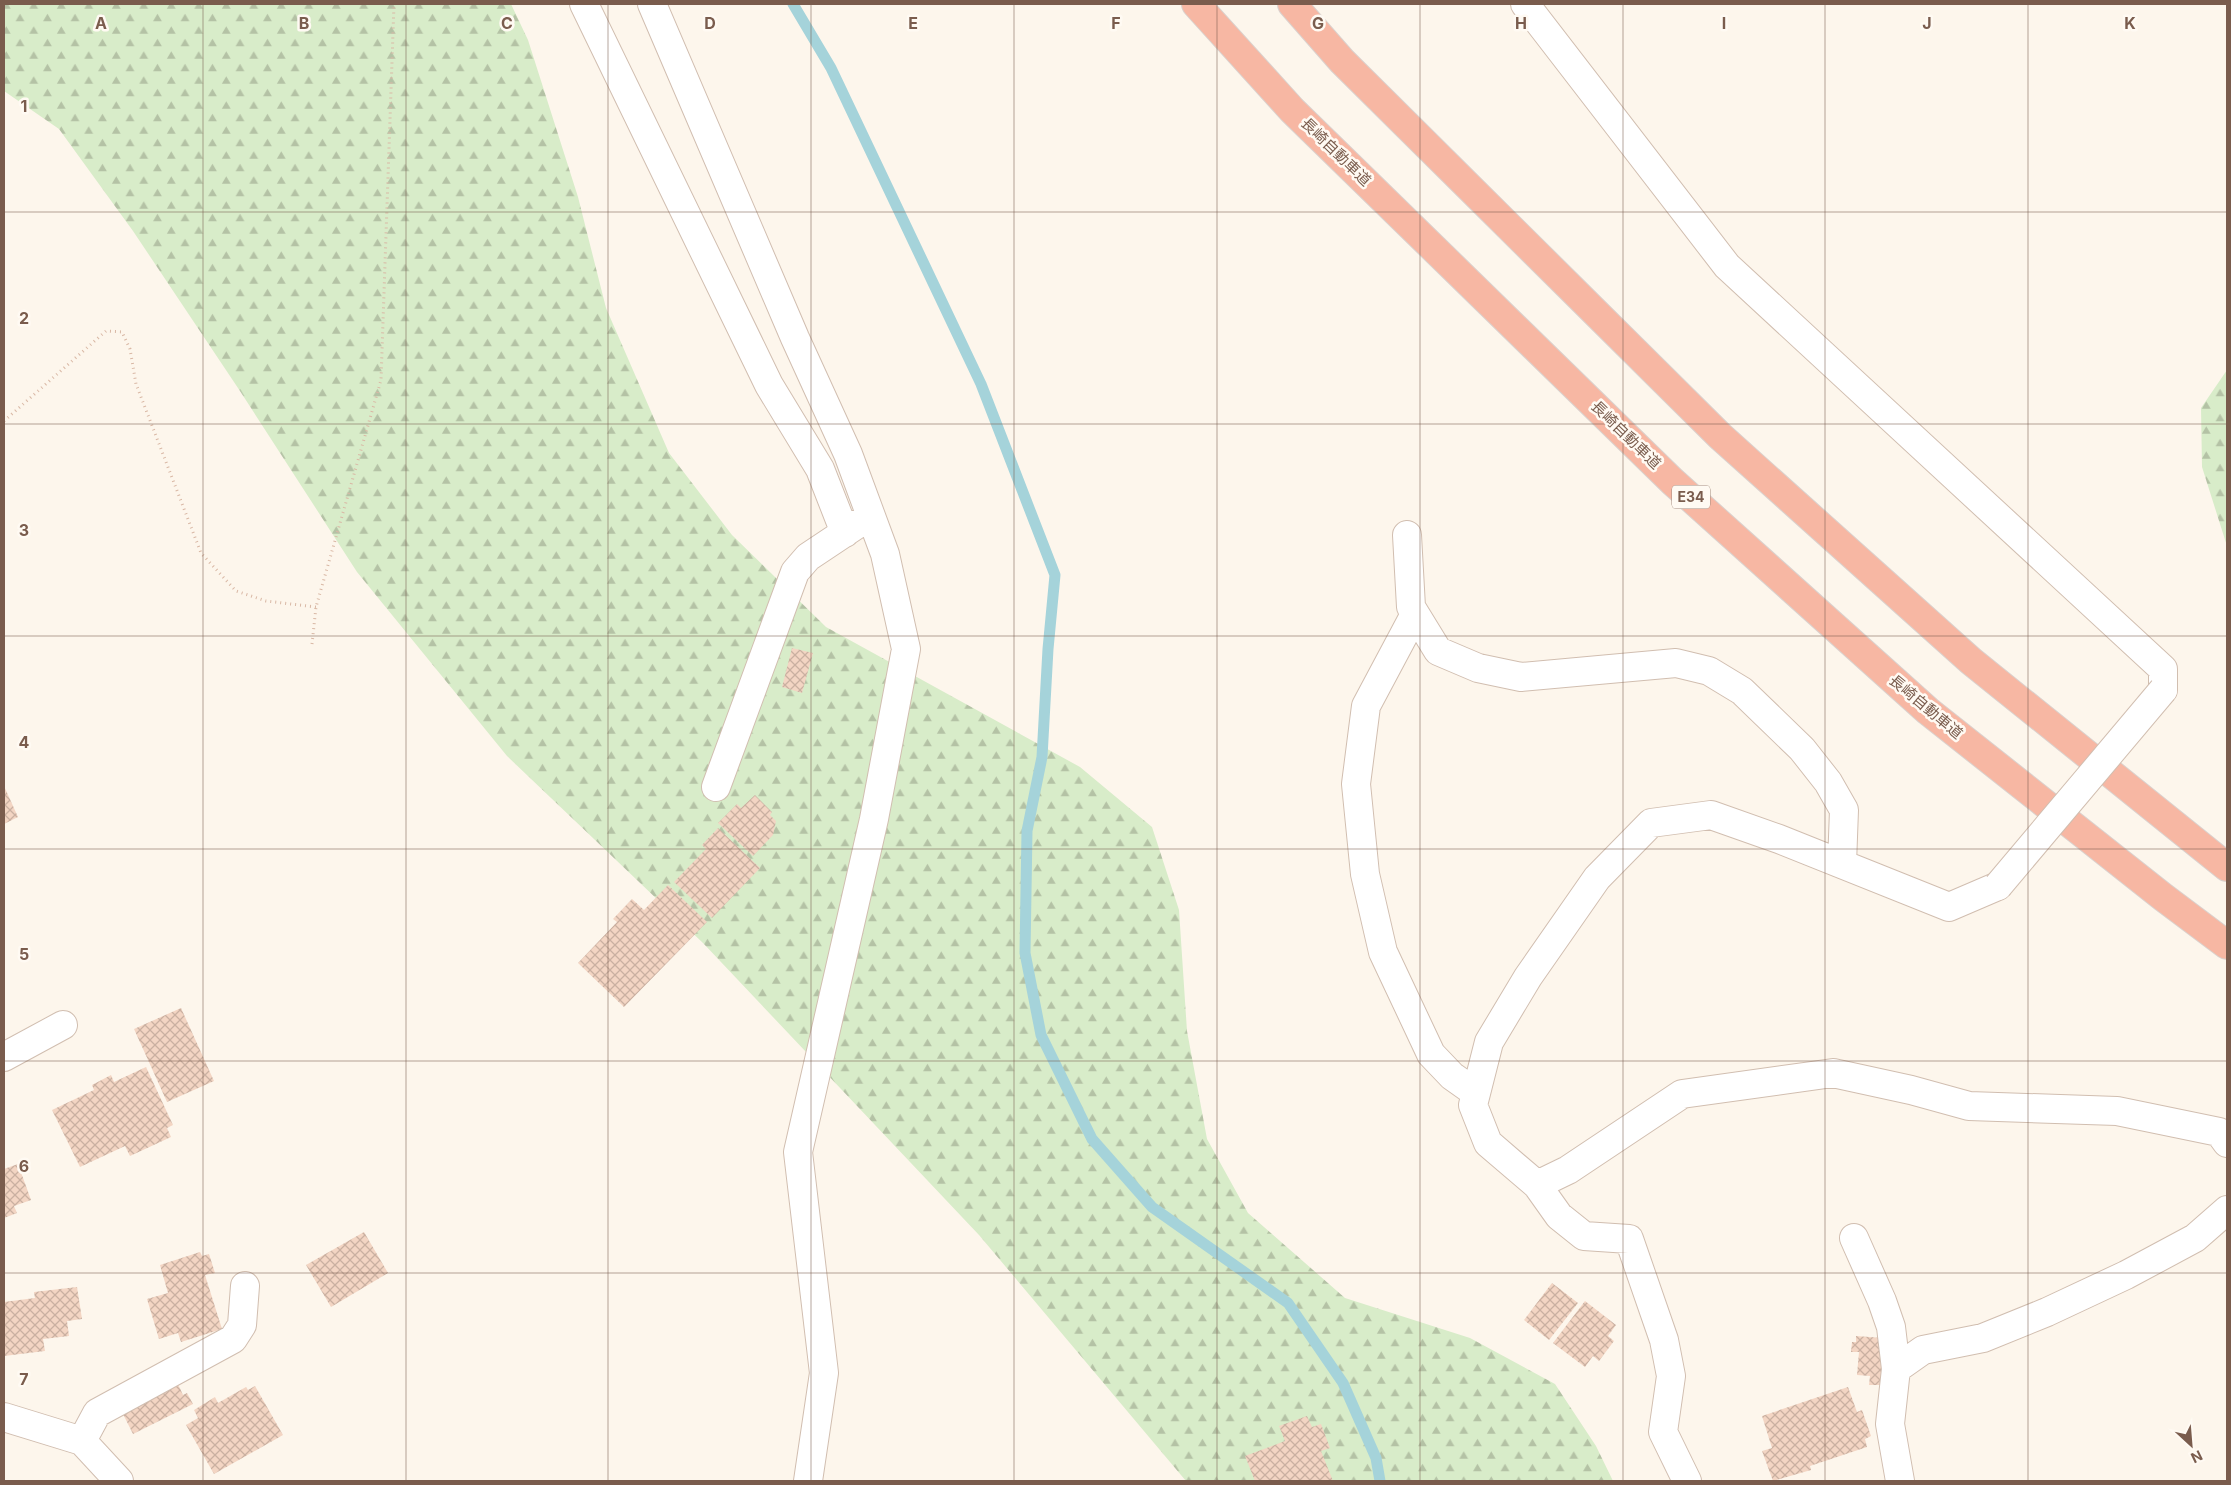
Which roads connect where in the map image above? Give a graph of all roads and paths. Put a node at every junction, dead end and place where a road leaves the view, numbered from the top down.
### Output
1 (394, 4) edge
2 (584, 4) edge
3 (652, 4) edge
4 (1196, 4) edge
5 (1292, 4) edge
6 (1525, 4) edge
7 (4, 421) edge
8 (871, 516) junction
9 (845, 533) junction
10 (1407, 535) dead end
11 (316, 607) junction
12 (1415, 614) junction
13 (312, 644) dead end
14 (716, 787) dead end
15 (1842, 864) junction
16 (2227, 867) edge
17 (2227, 945) edge
18 (63, 1025) dead end
19 (4, 1057) edge
20 (1476, 1093) junction
21 (2227, 1143) edge
22 (1537, 1185) junction
23 (2227, 1210) edge
24 (1854, 1238) dead end
25 (245, 1286) dead end
26 (1896, 1369) junction
27 (4, 1416) edge
28 (82, 1441) junction
29 (119, 1481) edge
30 (808, 1481) edge
31 (1687, 1481) edge
32 (1900, 1481) edge

1 - 11 path
2 - 9 street
3 - 8 street
4 - 17 highway, 長崎自動車道 / E34
5 - 16 highway
6 - 15 street, bridge
7 - 11 path
8 - 9 street
8 - 30 street
9 - 14 street
10 - 12 street
11 - 13 path
12 - 15 street
12 - 20 street
15 - 20 street
18 - 19 street
20 - 22 street
21 - 22 street
22 - 31 street
23 - 26 street
24 - 26 street
25 - 28 street
26 - 32 street
27 - 28 street
28 - 29 street

